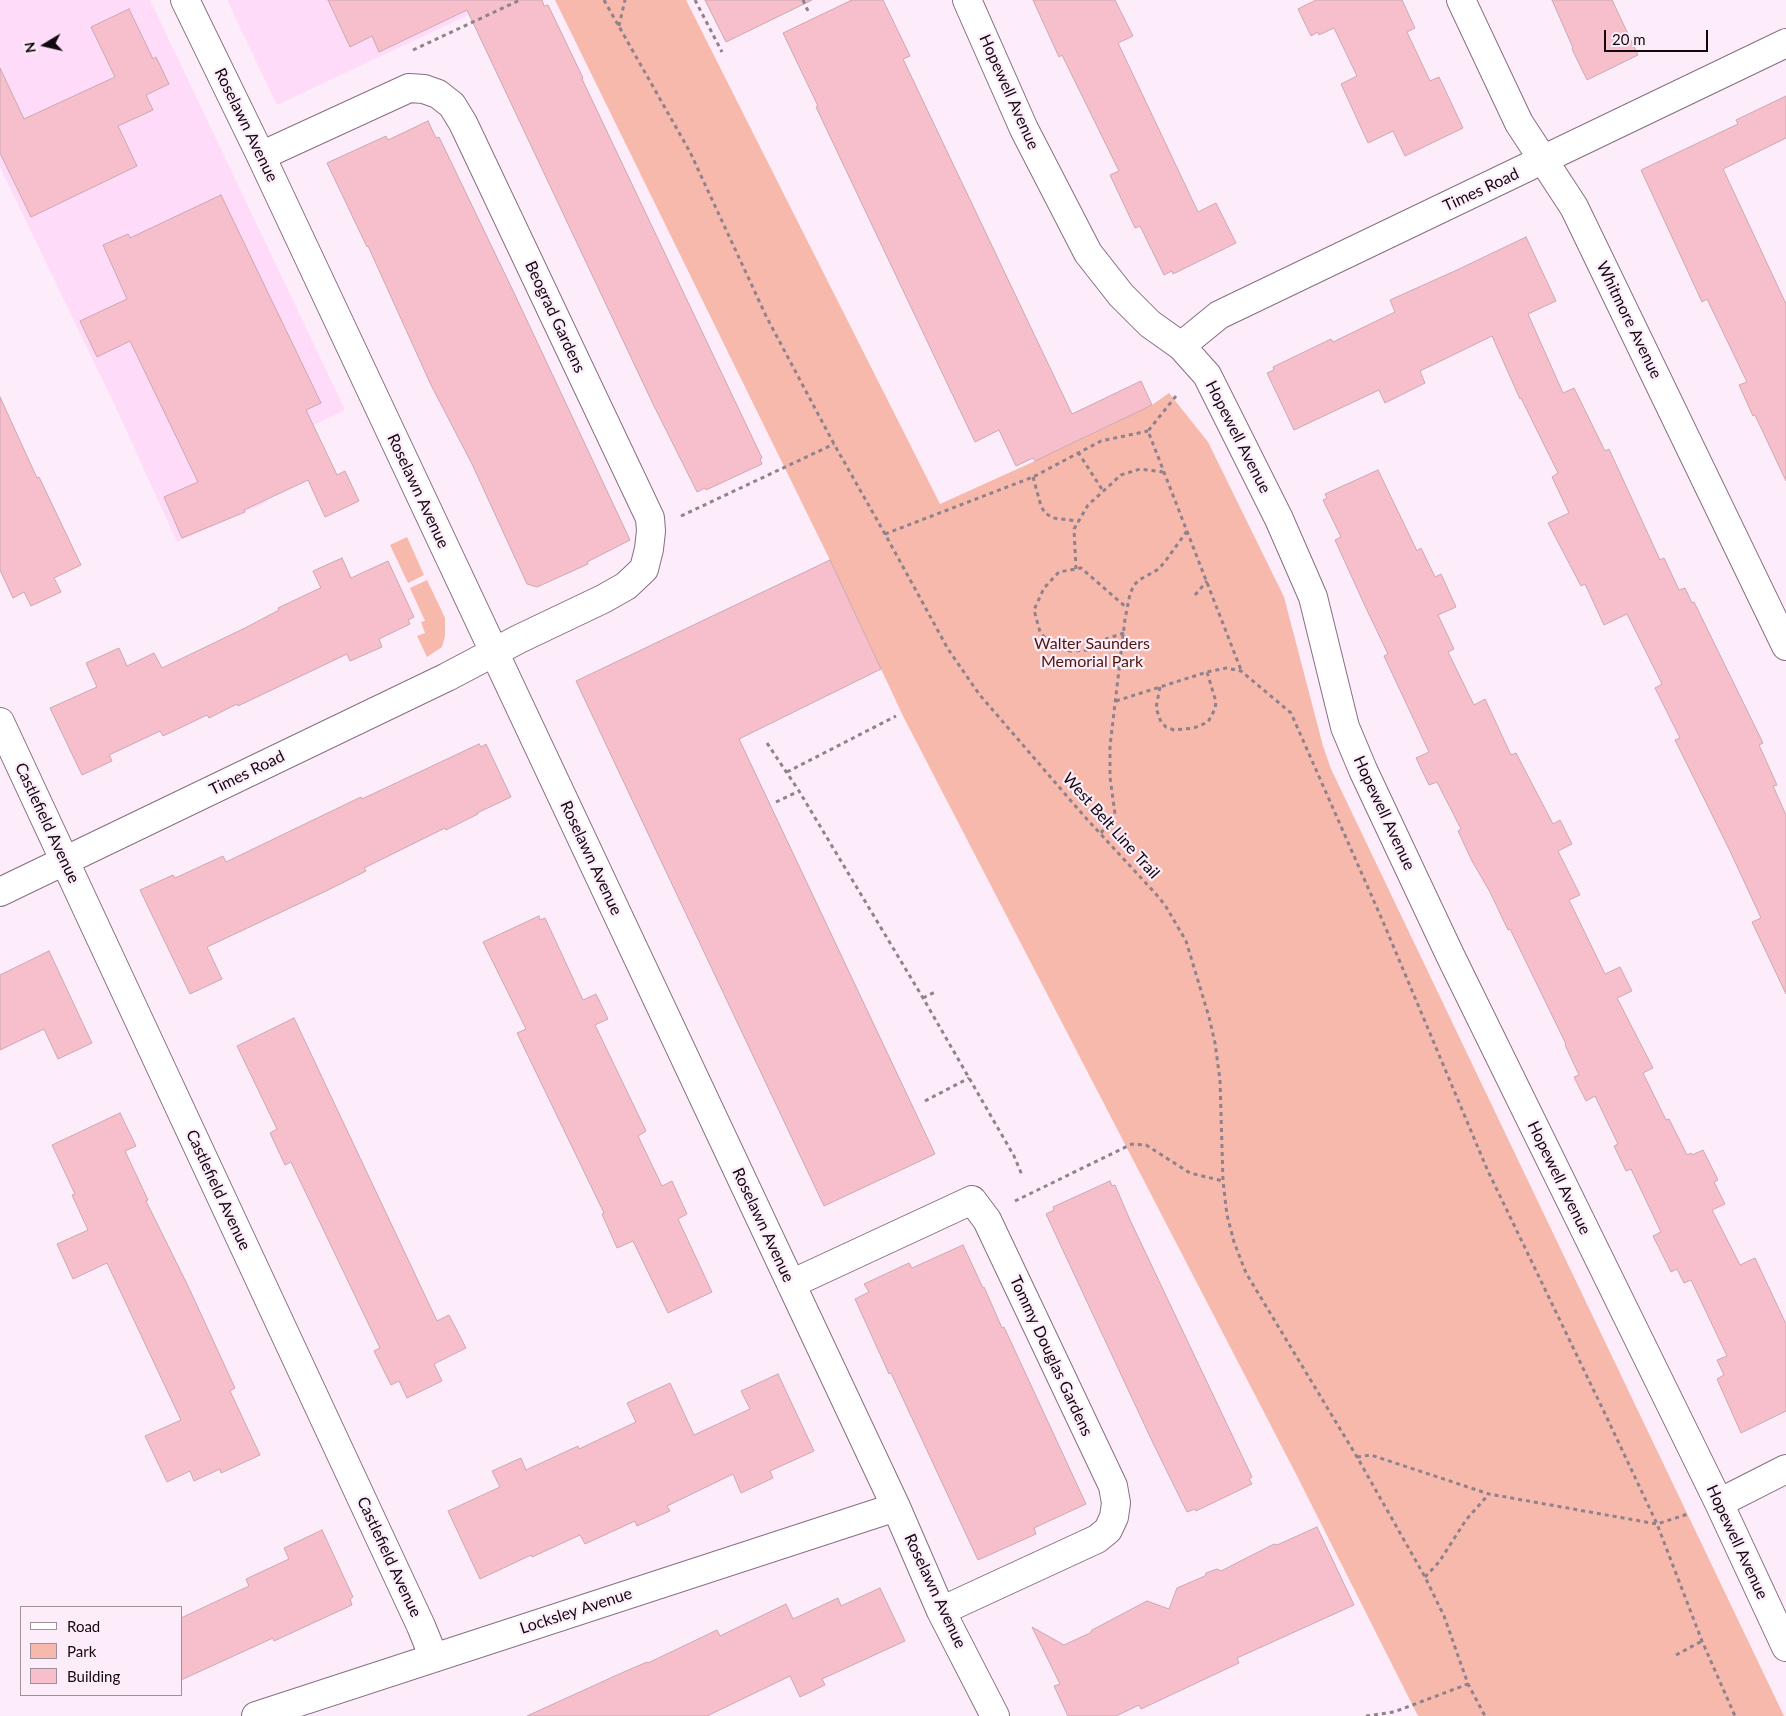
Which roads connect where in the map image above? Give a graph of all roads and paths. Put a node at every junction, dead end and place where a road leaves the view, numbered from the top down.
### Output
1 (185, 0) edge
2 (520, 0) edge
3 (604, 0) edge
4 (625, 0) edge
5 (695, 0) edge
6 (802, 0) edge
7 (967, 0) edge
8 (1461, 0) edge
9 (808, 10) dead end
10 (619, 26) junction
11 (1786, 43) edge
12 (413, 50) dead end
13 (722, 52) dead end
14 (261, 156) junction
15 (1544, 160) junction
16 (1181, 346) junction
17 (1176, 396) dead end
18 (1148, 432) junction
19 (834, 444) junction
20 (1078, 452) junction
21 (1163, 472) junction
22 (1033, 477) junction
23 (1103, 491) junction
24 (674, 519) dead end
25 (1078, 521) junction
26 (1187, 530) junction
27 (885, 534) junction
28 (1076, 569) junction
29 (1207, 581) junction
30 (1194, 595) dead end
31 (1127, 608) junction
32 (1124, 633) junction
33 (1786, 646) edge
34 (493, 652) junction
35 (1241, 671) junction
36 (1207, 672) junction
37 (1160, 686) junction
38 (1116, 701) junction
39 (896, 716) dead end
40 (0, 722) edge
41 (766, 743) dead end
42 (787, 772) junction
43 (799, 791) junction
44 (776, 802) dead end
45 (1101, 833) junction
46 (65, 861) junction
47 (0, 892) edge
48 (935, 992) dead end
49 (923, 998) junction
50 (969, 1078) junction
51 (925, 1101) dead end
52 (1022, 1175) dead end
53 (1223, 1181) junction
54 (1015, 1201) dead end
55 (791, 1284) junction
56 (1357, 1457) junction
57 (1786, 1469) edge
58 (1489, 1494) junction
59 (1720, 1503) junction
60 (896, 1507) junction
61 (1657, 1524) junction
62 (1425, 1577) junction
63 (941, 1611) junction
64 (1702, 1641) junction
65 (1786, 1648) edge
66 (1676, 1655) dead end
67 (434, 1658) junction
68 (1468, 1684) junction
69 (256, 1716) edge
70 (996, 1716) edge
71 (1366, 1716) edge
72 (1485, 1716) edge
73 (1735, 1716) edge

1 - 14 street, Roselawn Avenue
2 - 12 path
3 - 10 path, West Belt Line Trail
4 - 10 path
5 - 13 path
6 - 9 path
7 - 16 street, Hopewell Avenue
8 - 15 street, Whitmore Avenue
10 - 19 path, West Belt Line Trail
11 - 15 street, Times Road
14 - 34 street, Roselawn Avenue
14 - 34 street, Beograd Gardens
15 - 16 street, Times Road
15 - 33 street, Whitmore Avenue
16 - 59 street, Hopewell Avenue
17 - 18 path
18 - 20 path
18 - 21 path
19 - 24 path
19 - 27 path, West Belt Line Trail
20 - 22 path
20 - 23 path
21 - 23 path
21 - 26 path
22 - 25 path
22 - 27 path
23 - 25 path
25 - 28 path
26 - 29 path
26 - 31 path
27 - 45 path, West Belt Line Trail
28 - 31 path
28 - 32 path
29 - 30 path
29 - 35 path
31 - 32 path
32 - 38 path
34 - 46 street, Times Road
34 - 55 street, Roselawn Avenue
35 - 36 path
35 - 61 path
36 - 37 path
36 - 37 path
37 - 38 path
38 - 45 path
39 - 42 path
40 - 46 street, Castlefield Avenue
41 - 42 path
42 - 43 path
43 - 44 path
43 - 49 path
45 - 53 path, West Belt Line Trail
46 - 47 street, Times Road
46 - 67 street, Castlefield Avenue
48 - 49 path
49 - 50 path
50 - 51 path
50 - 52 path
53 - 54 path
53 - 56 path, West Belt Line Trail
55 - 60 street, Roselawn Avenue
55 - 63 street, Tommy Douglas Gardens
56 - 58 path
56 - 62 path, West Belt Line Trail
57 - 59 street
58 - 61 path
58 - 62 path
59 - 61 path
59 - 65 street, Hopewell Avenue
60 - 63 street, Roselawn Avenue
60 - 67 street, Locksley Avenue
61 - 64 path
62 - 68 path, West Belt Line Trail
63 - 70 street, Roselawn Avenue
64 - 66 path
64 - 73 path
67 - 69 street, Locksley Avenue
68 - 71 path
68 - 72 path, West Belt Line Trail

